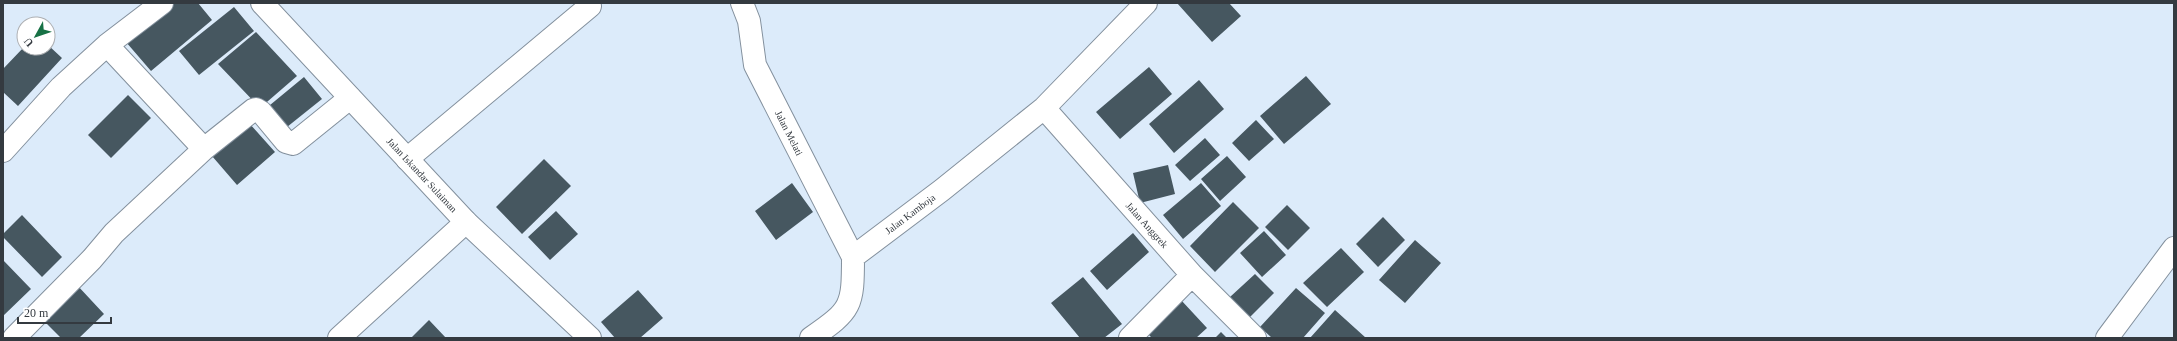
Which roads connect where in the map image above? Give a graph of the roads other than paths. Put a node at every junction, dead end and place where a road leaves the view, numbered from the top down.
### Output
1 (162, 3) edge
2 (262, 3) edge
3 (742, 3) edge
4 (1146, 3) edge
5 (590, 6) dead end
6 (107, 45) junction
7 (350, 98) junction
8 (1044, 108) junction
9 (204, 149) junction
10 (3, 151) edge
11 (406, 159) junction
12 (466, 222) junction
13 (2174, 248) edge
14 (853, 256) junction
15 (1192, 275) junction
16 (14, 338) edge
17 (339, 338) edge
18 (590, 338) edge
19 (810, 338) edge
20 (1130, 338) edge
21 (1255, 338) edge
22 (2107, 338) edge

1 - 6 street
2 - 7 street, Jalan Iskandar Sulaiman
3 - 14 street, Jalan Melati
4 - 8 street, Jalan Kamboja
5 - 11 street
6 - 9 street
6 - 10 street
7 - 9 street
7 - 11 street, Jalan Iskandar Sulaiman
8 - 14 street, Jalan Kamboja
8 - 15 street, Jalan Anggrek
9 - 16 street
11 - 12 street, Jalan Iskandar Sulaiman
12 - 17 street
12 - 18 street, Jalan Iskandar Sulaiman
13 - 22 street
14 - 19 street
15 - 20 street
15 - 21 street, Jalan Anggrek

